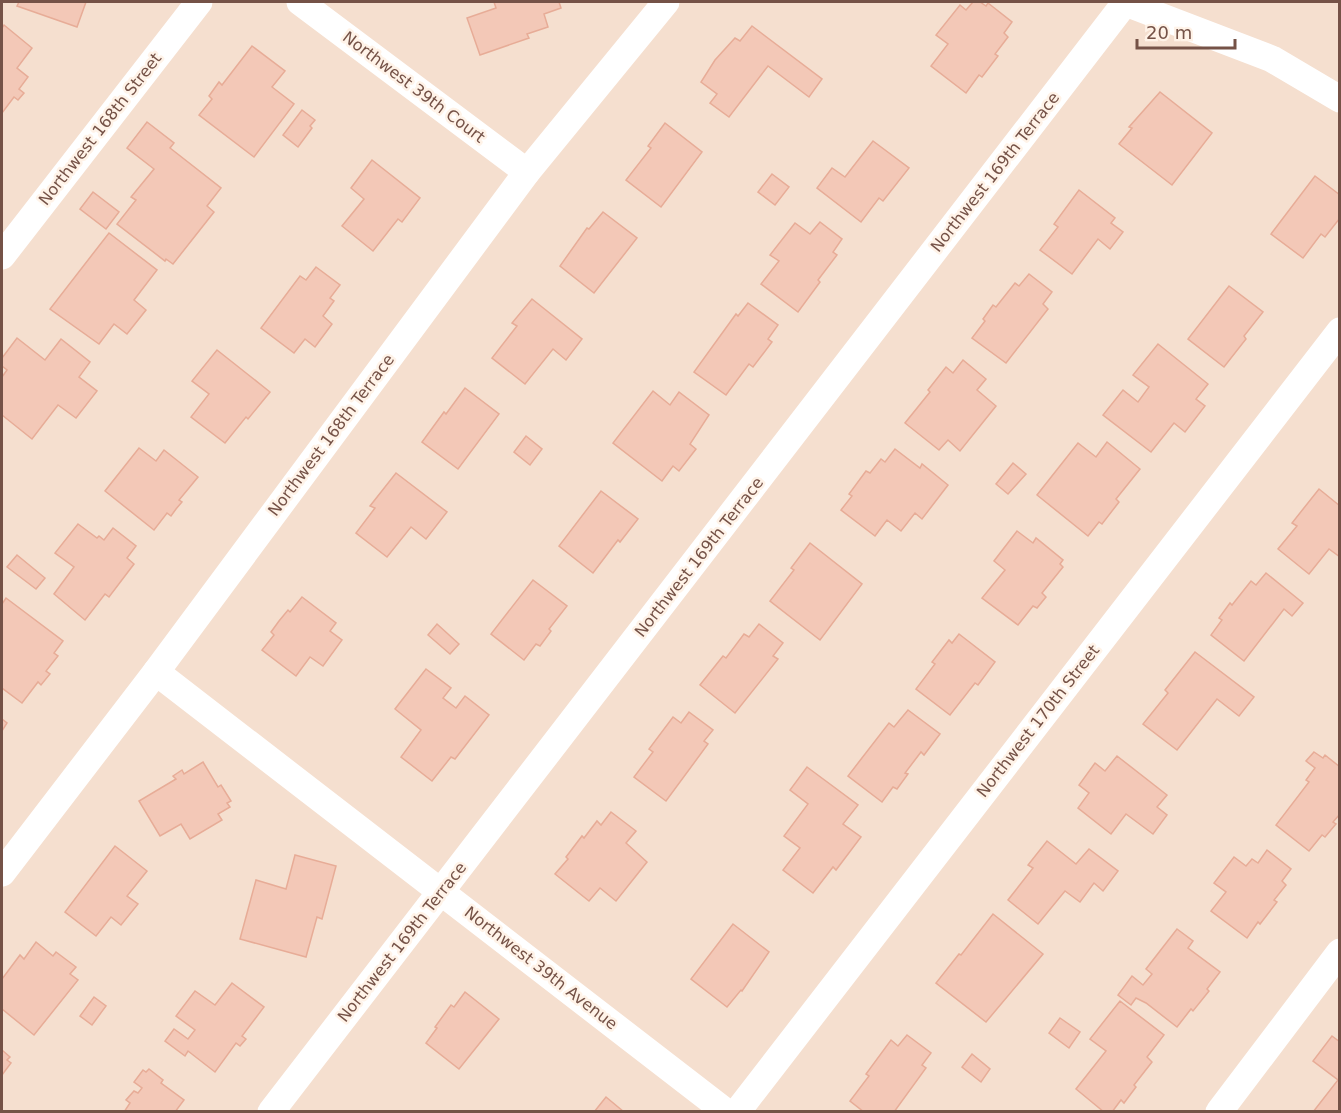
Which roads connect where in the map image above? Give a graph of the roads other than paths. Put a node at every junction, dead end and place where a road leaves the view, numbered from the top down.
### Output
1 (199, 2) edge
2 (300, 2) edge
3 (666, 2) edge
4 (1124, 2) edge
5 (1340, 99) edge
6 (527, 172) junction
7 (2, 255) edge
8 (1340, 331) edge
9 (156, 672) junction
10 (2, 873) edge
11 (441, 892) junction
12 (1340, 952) edge
13 (271, 1112) edge
14 (726, 1112) edge
15 (737, 1112) edge
16 (1220, 1112) edge

1 - 7 street, Northwest 168th Street
2 - 6 street, Northwest 39th Court
3 - 6 street, Northwest 168th Terrace
4 - 5 street
4 - 11 street, Northwest 169th Terrace
6 - 9 street, Northwest 168th Terrace
8 - 15 street, Northwest 170th Street
9 - 10 street, Northwest 168th Terrace
9 - 11 street, Northwest 39th Avenue
11 - 13 street, Northwest 169th Terrace
11 - 14 street, Northwest 39th Avenue
12 - 16 street

